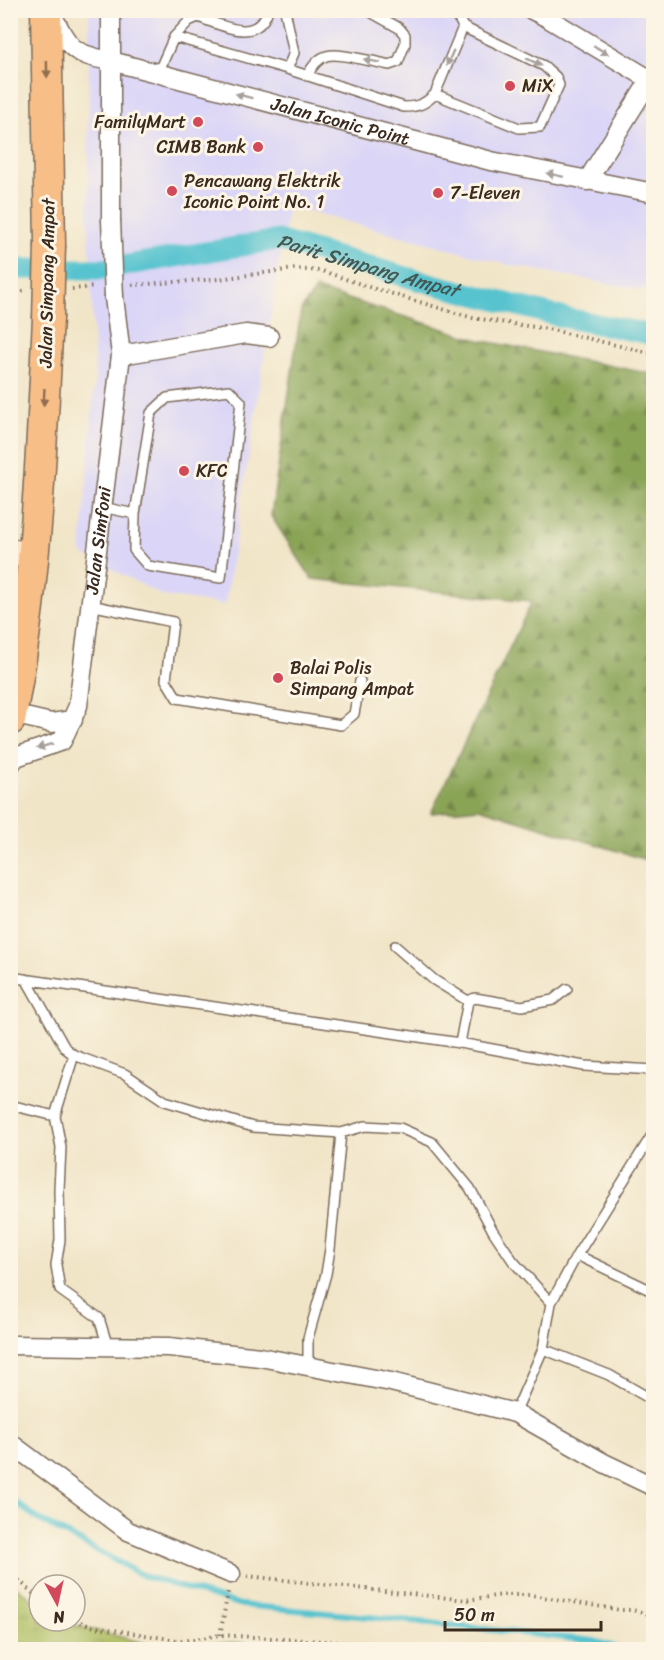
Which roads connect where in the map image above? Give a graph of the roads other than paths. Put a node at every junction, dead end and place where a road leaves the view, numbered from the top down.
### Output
1 (48, 10) edge
2 (111, 10) edge
3 (268, 10) edge
4 (285, 10) edge
5 (368, 10) edge
6 (446, 10) edge
7 (532, 10) edge
8 (463, 27) junction
9 (174, 37) junction
10 (111, 61) junction
11 (287, 69) junction
12 (158, 73) junction
13 (307, 76) junction
14 (652, 81) edge
15 (435, 94) junction
16 (587, 181) junction
17 (654, 193) edge
18 (269, 337) dead end
19 (121, 355) junction
20 (102, 507) junction
21 (135, 514) junction
22 (23, 554) edge
23 (20, 597) edge
24 (90, 605) junction
25 (360, 681) dead end
26 (11, 716) edge
27 (73, 720) junction
28 (10, 765) edge
29 (395, 946) dead end
30 (10, 977) edge
31 (26, 979) junction
32 (567, 988) dead end
33 (468, 1002) junction
34 (460, 1043) junction
35 (74, 1055) junction
36 (654, 1070) edge
37 (10, 1105) edge
38 (55, 1116) junction
39 (654, 1132) edge
40 (341, 1133) junction
41 (577, 1255) junction
42 (654, 1292) edge
43 (550, 1303) junction
44 (10, 1345) edge
45 (108, 1347) junction
46 (543, 1349) junction
47 (308, 1366) junction
48 (654, 1401) edge
49 (515, 1413) junction
50 (10, 1443) edge
51 (654, 1487) edge
52 (230, 1579) road end

1 - 10 street, Jalan Iconic Point
1 -> 22 highway, Jalan Simpang Ampat, bridge
2 - 10 street, Jalan Simfoni
3 - 9 lane
4 - 11 lane
5 -> 13 lane
6 - 8 lane
7 -> 14 street
8 -> 15 lane
8 -> 15 lane
9 - 11 lane
9 - 12 lane
10 - 12 street, Jalan Iconic Point
10 - 19 street, Jalan Simfoni, bridge
11 - 13 lane
16 -> 12 street, Jalan Iconic Point
13 - 15 lane
14 - 16 street
16 - 17 street, Jalan Iconic Point
18 - 19 street
19 - 20 street, Jalan Simfoni
20 - 21 lane
20 - 24 street, Jalan Simfoni
21 - 21 lane
22 - 23 highway, Jalan Simpang Ampat
23 - 26 highway, Jalan Simpang Ampat
24 - 25 lane
24 - 27 street, Jalan Simfoni
26 - 27 street
27 -> 28 street
29 - 33 lane
30 - 31 lane
31 - 34 lane
31 - 35 lane
32 - 33 lane
33 - 34 lane
34 - 36 lane
35 - 38 lane
35 - 40 lane
37 - 38 lane
38 - 45 lane
39 - 41 lane
40 - 43 lane
40 - 47 lane
41 - 42 lane
41 - 43 lane
43 - 46 lane
44 - 45 street
45 - 47 street
46 - 48 lane
46 - 49 lane
47 - 49 street
49 - 51 street
50 - 52 street

